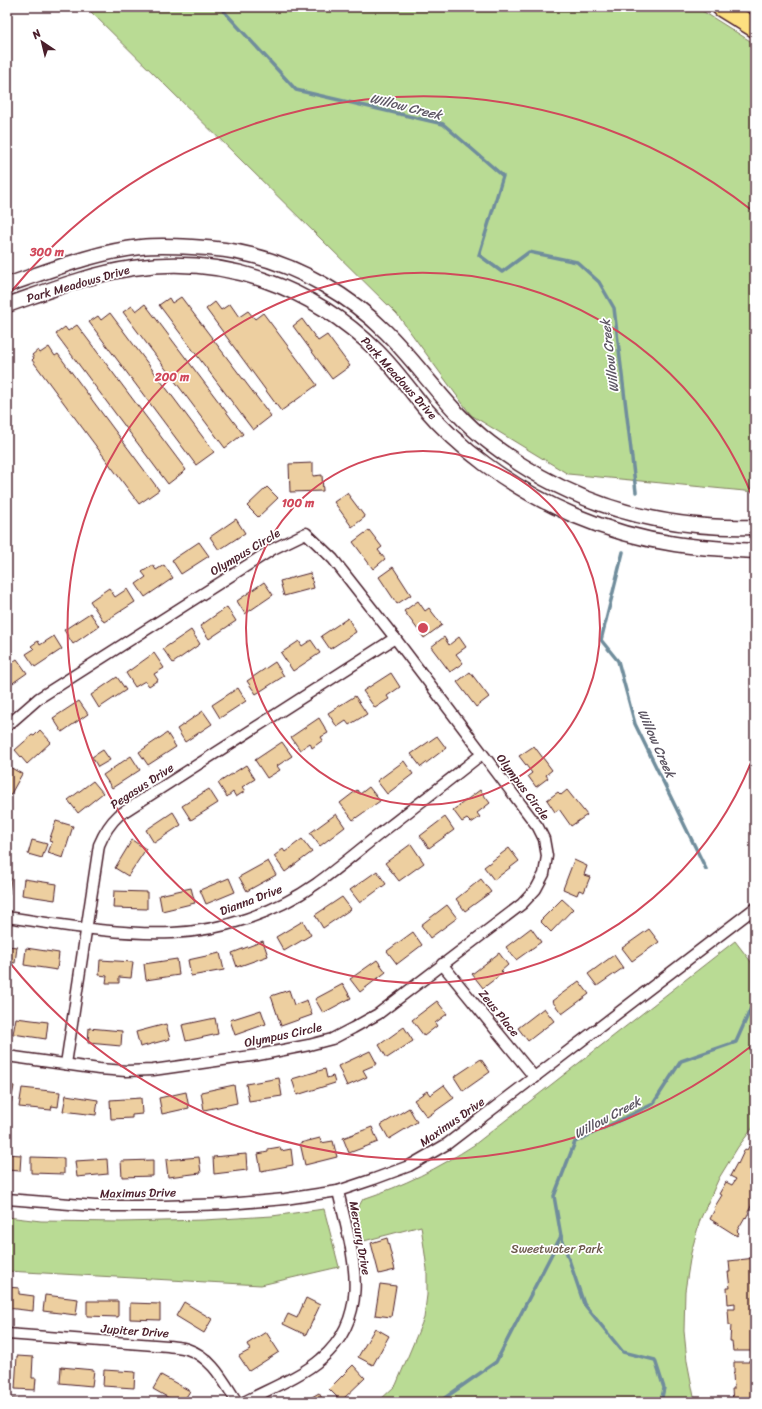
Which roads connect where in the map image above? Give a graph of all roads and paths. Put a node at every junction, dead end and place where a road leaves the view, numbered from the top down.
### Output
1 (720, 7) edge
2 (755, 28) edge
3 (7, 285) edge
4 (7, 305) edge
5 (755, 527) edge
6 (755, 551) edge
7 (395, 638) junction
8 (7, 726) edge
9 (482, 754) junction
10 (755, 908) edge
11 (7, 917) edge
12 (87, 929) junction
13 (442, 964) junction
14 (7, 1056) edge
15 (66, 1064) junction
16 (535, 1078) junction
17 (338, 1191) junction
18 (7, 1199) edge
19 (7, 1334) edge
20 (237, 1402) edge
21 (244, 1402) edge

1 - 2 highway
3 - 5 main road, Park Meadows Drive
4 - 6 main road, Park Meadows Drive
7 - 8 street, Olympus Circle
7 - 9 street, Olympus Circle
7 - 12 street, Pegasus Drive
9 - 12 street, Dianna Drive
9 - 13 street, Olympus Circle
10 - 16 street, Maximus Drive
11 - 12 street, Dianna Drive
12 - 15 street, Pegasus Drive
13 - 15 street, Olympus Circle
13 - 16 street, Zeus Place
14 - 15 street, Olympus Circle
16 - 17 street, Maximus Drive
17 - 18 street, Maximus Drive
17 - 21 street, Mercury Drive
19 - 20 street, Jupiter Drive

